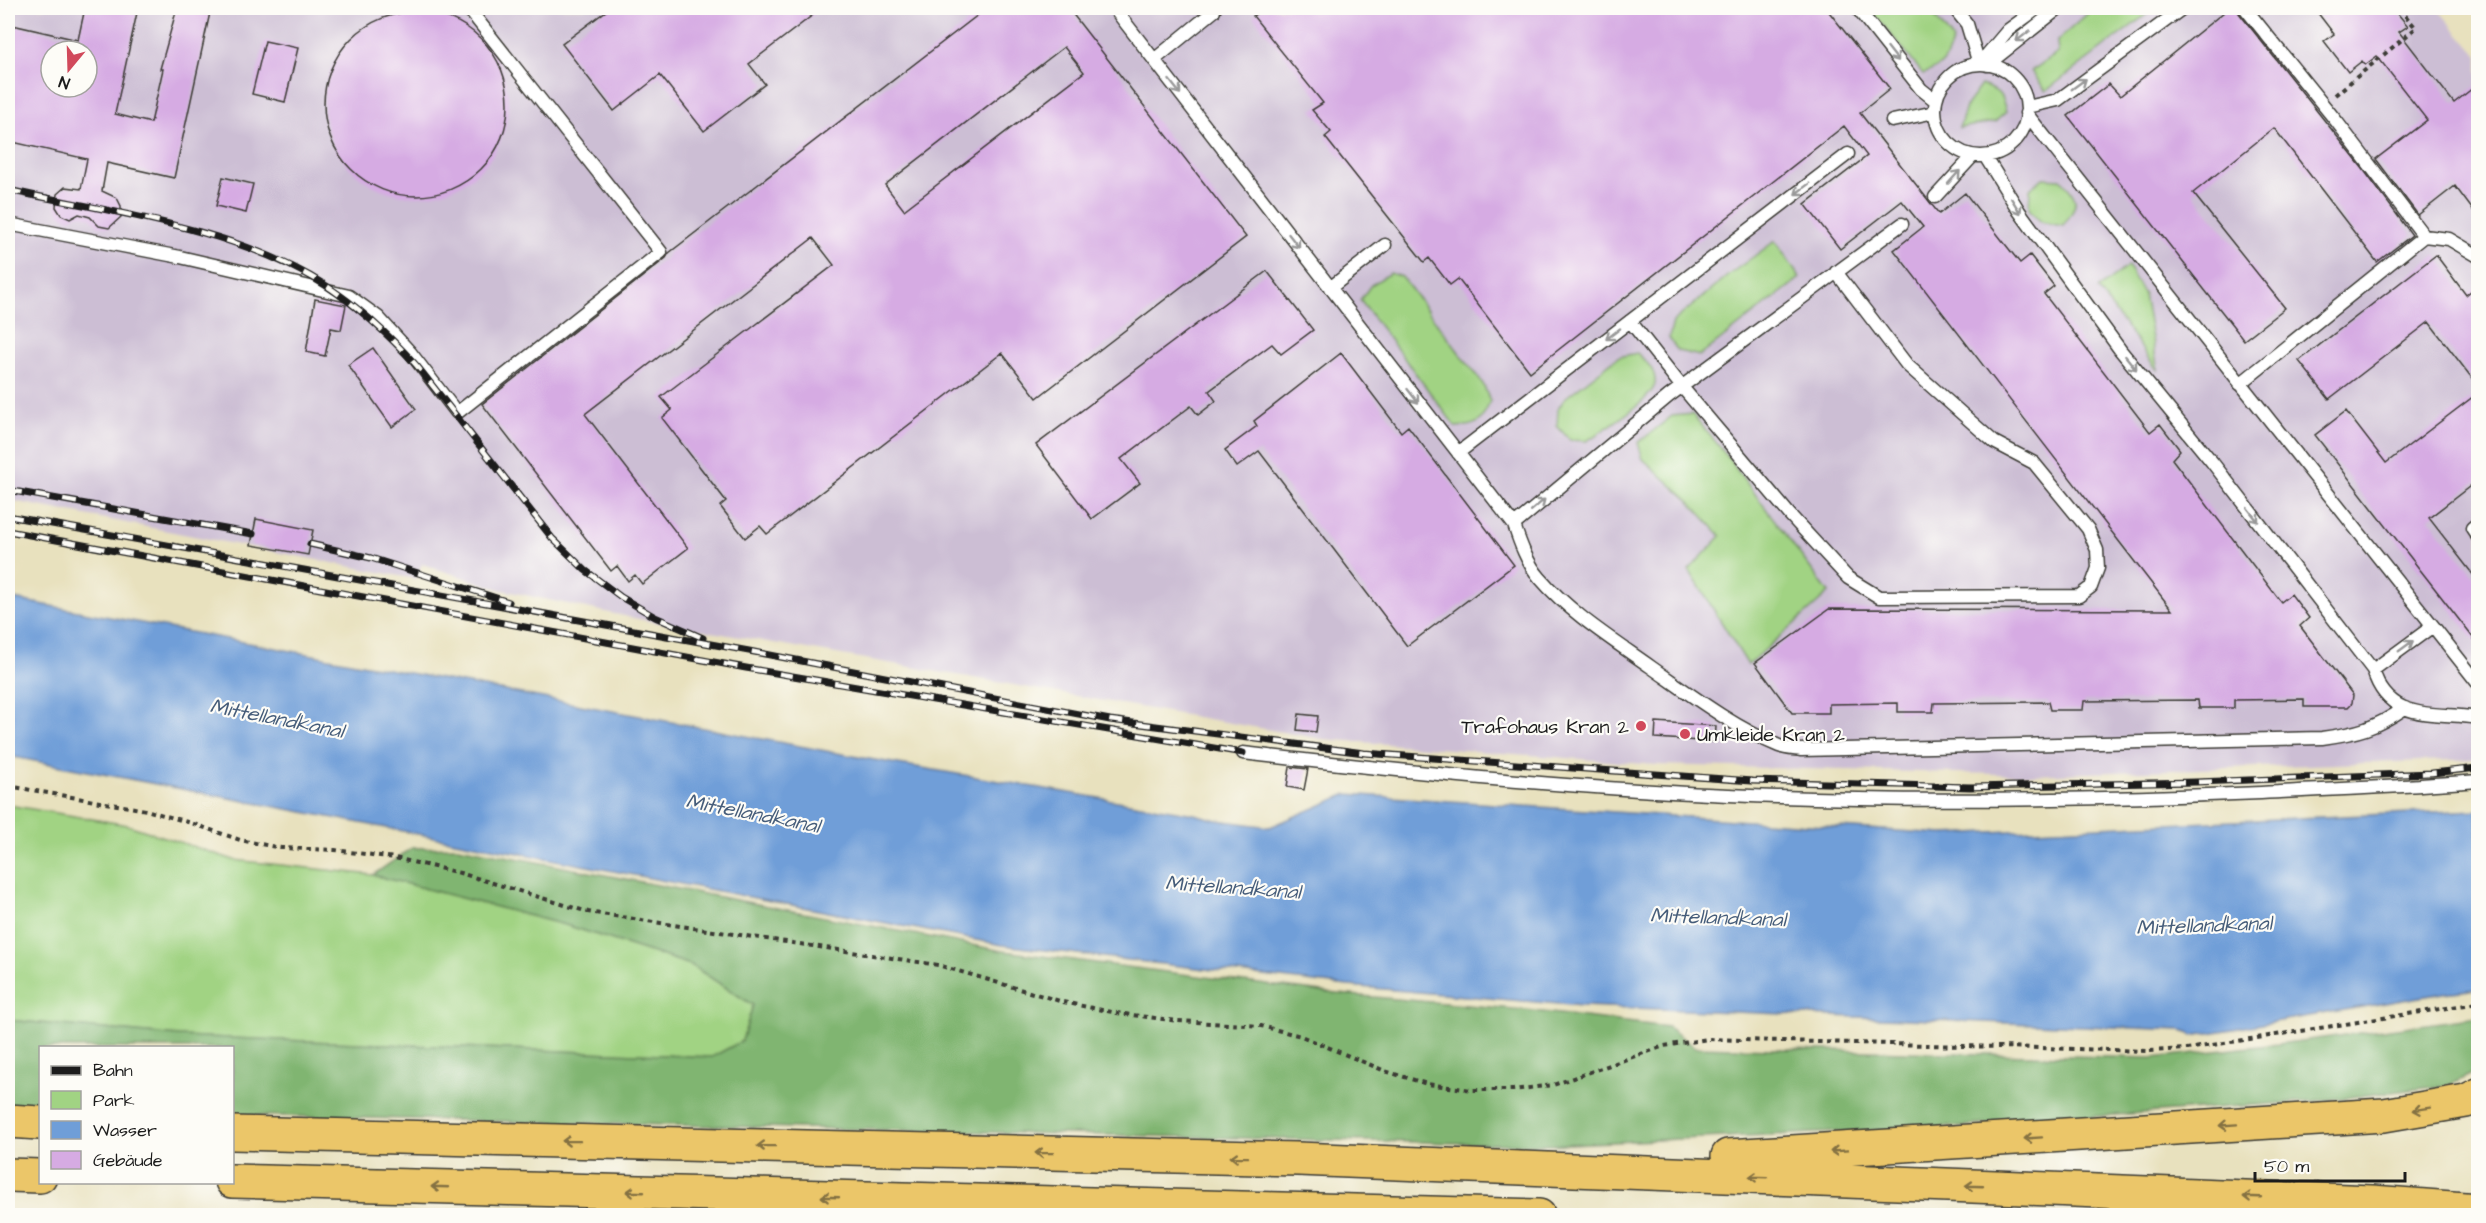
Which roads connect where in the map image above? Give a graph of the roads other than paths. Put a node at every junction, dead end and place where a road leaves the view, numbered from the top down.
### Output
1 (468, 8) edge
2 (1114, 8) edge
3 (1857, 8) edge
4 (1954, 8) edge
5 (2038, 8) edge
6 (2060, 8) edge
7 (2183, 8) edge
8 (2245, 8) edge
9 (1214, 11) dead end
10 (1154, 60) junction
11 (1983, 65) junction
12 (1935, 106) junction
13 (2027, 110) junction
14 (1892, 121) dead end
15 (1848, 154) dead end
16 (1979, 156) junction
17 (1935, 197) dead end
18 (1902, 224) dead end
19 (8, 225) edge
20 (2424, 236) junction
21 (1385, 245) dead end
22 (2478, 256) edge
23 (1836, 272) junction
24 (1330, 288) junction
25 (1630, 321) junction
26 (2240, 384) junction
27 (1682, 387) junction
28 (1458, 453) junction
29 (2478, 523) edge
30 (1514, 525) junction
31 (2478, 537) edge
32 (2433, 626) junction
33 (2373, 670) junction
34 (2478, 680) edge
35 (2405, 708) junction
36 (2478, 718) edge
37 (1243, 753) dead end
38 (2478, 781) edge
39 (2478, 1095) edge
40 (8, 1121) edge
41 (39, 1123) edge
42 (234, 1133) edge
43 (39, 1135) edge
44 (8, 1137) edge
45 (1298, 1159) junction
46 (8, 1175) edge
47 (39, 1176) edge
48 (234, 1181) edge
49 (2478, 1210) edge
50 (1539, 1215) edge

1 - 19 lane
2 - 10 lane
3 -> 12 lane
4 - 11 lane
5 - 11 lane
6 -> 11 lane
13 -> 7 lane
8 - 20 lane
9 - 10 lane
10 -> 24 lane
11 - 12 lane
11 - 13 lane
12 - 14 lane
12 - 16 lane
13 - 16 lane
13 - 26 lane
15 -> 25 lane
17 -> 16 lane
16 -> 33 lane
18 - 23 lane
20 - 22 lane
20 - 26 lane
21 - 24 lane
23 - 27 lane
23 - 27 lane
24 -> 28 lane
25 - 27 lane
25 -> 28 lane
26 - 32 lane
30 -> 27 lane
28 - 30 lane
29 - 31 lane
30 - 35 lane
33 -> 32 lane
32 - 34 lane
33 - 35 lane
35 - 36 lane
37 - 38 lane
39 -> 45 highway
40 - 41 highway
45 -> 42 highway
43 - 44 highway
49 -> 45 highway
46 - 47 highway
50 -> 48 highway

